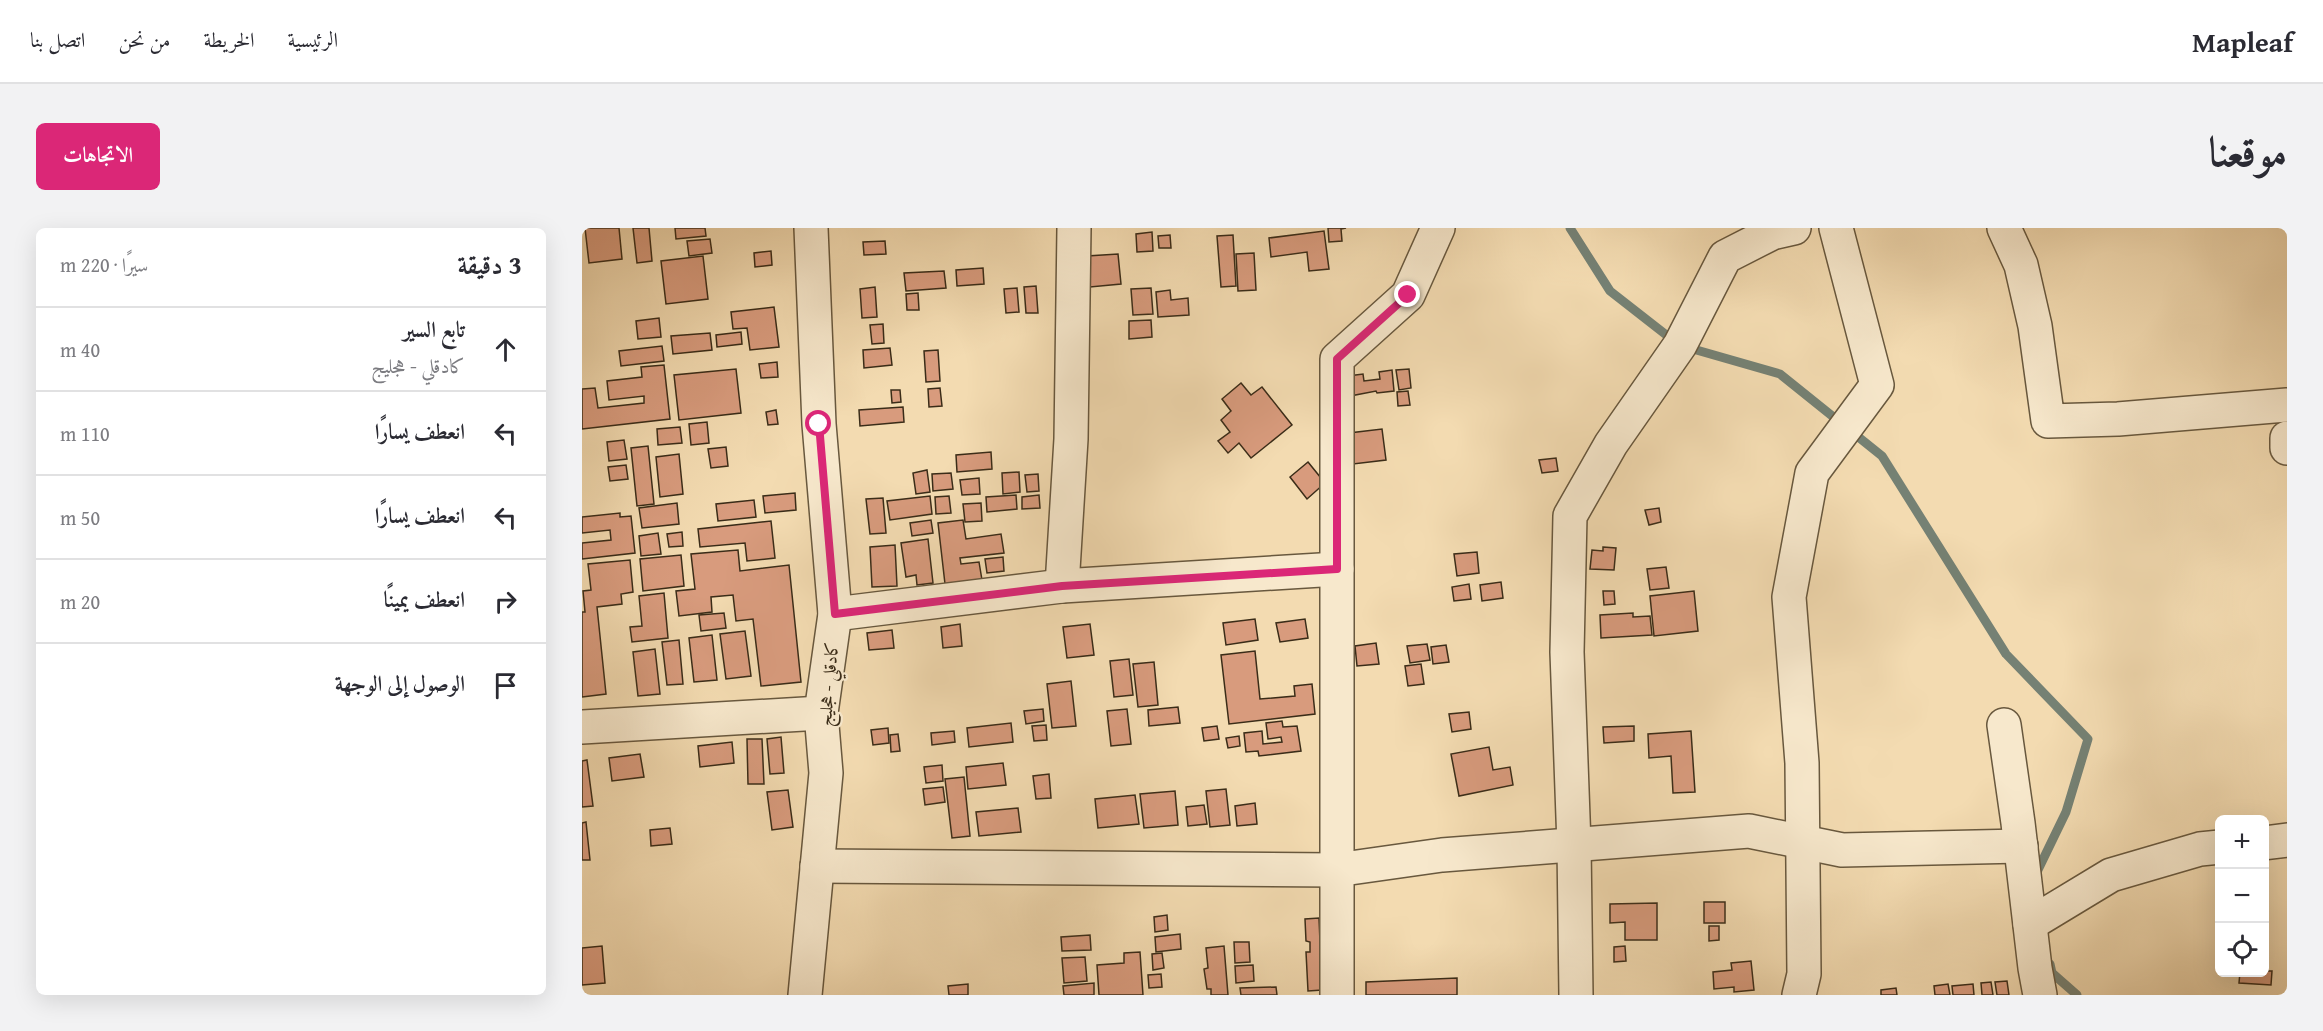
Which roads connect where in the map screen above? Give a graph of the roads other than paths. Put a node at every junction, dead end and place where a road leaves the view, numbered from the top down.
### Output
1 (811, 228) edge
2 (1074, 228) edge
3 (1438, 228) edge
4 (1794, 228) edge
5 (1836, 228) edge
6 (2004, 228) edge
7 (2287, 405) edge
8 (2287, 438) edge
9 (2287, 448) edge
10 (1337, 569) junction
11 (1062, 586) junction
12 (835, 614) junction
13 (821, 714) junction
14 (2004, 725) dead end
15 (582, 727) edge
16 (2287, 834) edge
17 (2287, 840) edge
18 (1802, 842) junction
19 (2269, 842) edge
20 (1574, 845) junction
21 (2021, 846) junction
22 (2215, 848) edge
23 (818, 866) junction
24 (1336, 870) junction
25 (2030, 924) junction
26 (805, 995) edge
27 (1337, 995) edge
28 (1576, 995) edge
29 (1799, 995) edge
30 (2040, 995) edge

1 - 12 street, كادقلي - هجليج
2 - 11 street
3 - 10 street
4 - 20 street
5 - 18 street
6 - 7 street
8 - 9 street
10 - 11 street
10 - 24 street
11 - 12 street
12 - 13 street, كادقلي - هجليج
13 - 15 street
13 - 23 street, كادقلي - هجليج
14 - 21 street
16 - 17 street
17 - 19 street
18 - 20 street
18 - 21 street
18 - 29 street
20 - 24 street
20 - 28 street
21 - 25 street
22 - 25 street
23 - 24 street
23 - 26 street, كادقلي - هجليج
24 - 27 street
25 - 30 street

